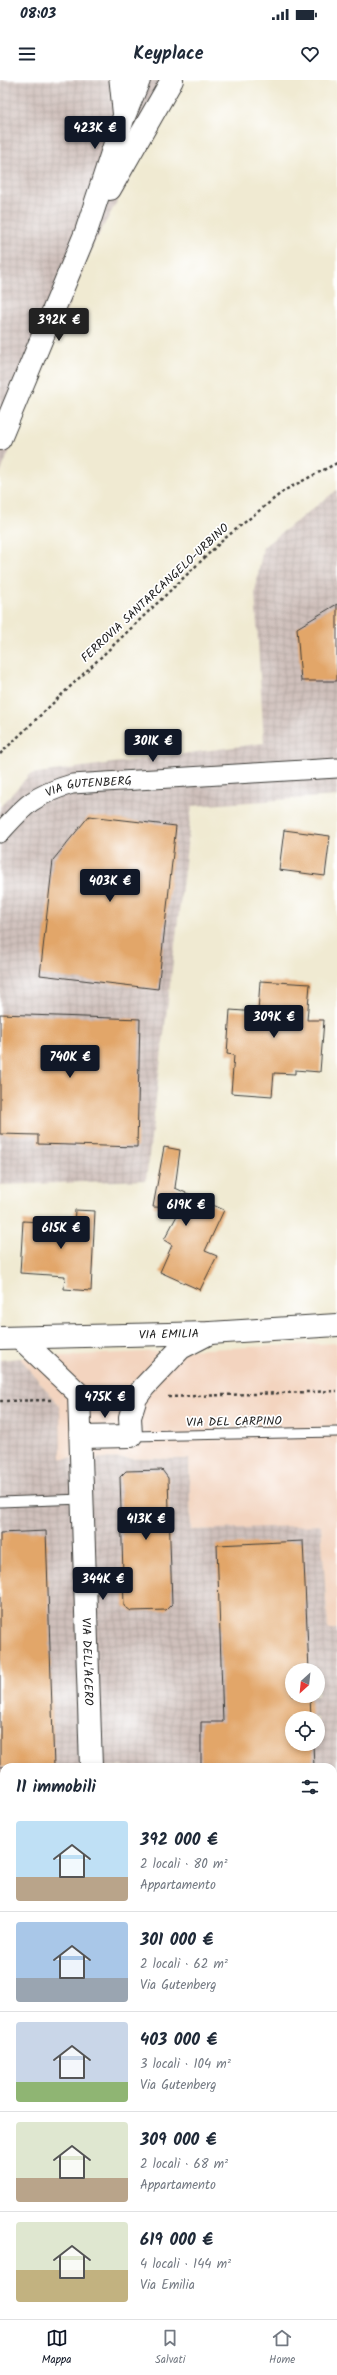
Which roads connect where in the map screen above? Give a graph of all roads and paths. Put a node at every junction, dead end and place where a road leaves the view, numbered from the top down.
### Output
1 (119, 80) edge
2 (139, 80) edge
3 (172, 80) edge
4 (123, 119) junction
5 (86, 232) junction
6 (0, 439) edge
7 (337, 463) edge
8 (0, 754) edge
9 (337, 768) edge
10 (0, 833) edge
11 (0, 1325) edge
12 (337, 1325) edge
13 (210, 1333) junction
14 (10, 1338) edge
15 (337, 1432) edge
16 (131, 1436) junction
17 (81, 1437) junction
18 (83, 1499) junction
19 (0, 1502) edge
20 (91, 1763) edge

1 - 4 street
2 - 4 main road
3 - 5 main road
4 - 5 main road
5 - 6 main road
7 - 8 path, FERROVIA SANTARCANGELO-URBINO
9 - 10 street, VIA GUTENBERG
11 - 14 street
12 - 13 main road, VIA EMILIA
13 - 14 main road, VIA EMILIA
13 - 16 main road
14 - 17 main road, VIA DELL'ACERO
15 - 16 lane, VIA DEL CARPINO
16 - 17 main road
17 - 18 main road, VIA DELL'ACERO
18 - 19 lane
18 - 20 main road, VIA DELL'ACERO

